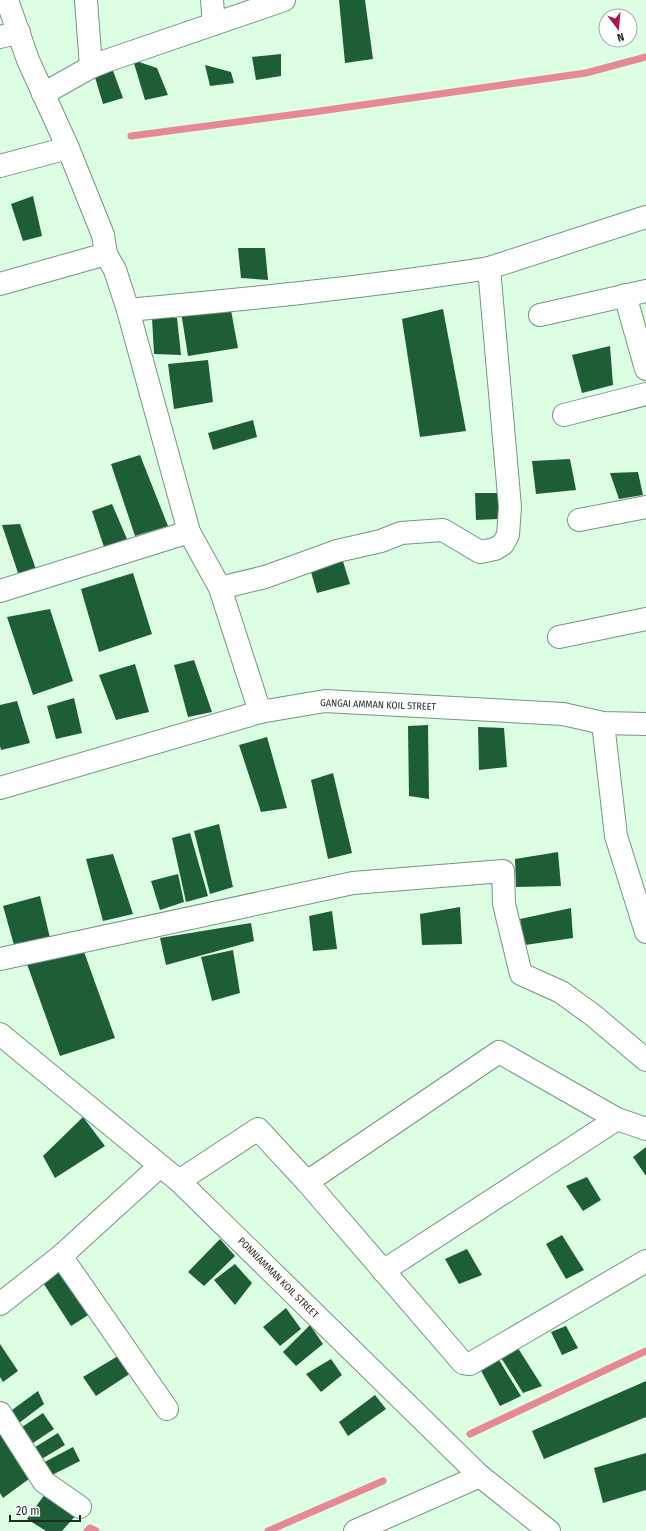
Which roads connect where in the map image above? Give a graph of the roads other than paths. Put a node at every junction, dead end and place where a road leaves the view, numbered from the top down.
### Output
1 (7, 0) edge
2 (86, 0) edge
3 (212, 0) edge
4 (284, 0) edge
5 (214, 24) junction
6 (9, 35) edge
7 (91, 67) junction
8 (43, 94) junction
9 (68, 148) junction
10 (0, 166) edge
11 (646, 217) edge
12 (106, 254) junction
13 (489, 268) junction
14 (0, 284) edge
15 (636, 293) edge
16 (128, 310) junction
17 (540, 315) dead end
18 (646, 369) edge
19 (646, 394) edge
20 (564, 414) dead end
21 (646, 507) edge
22 (578, 520) dead end
23 (189, 532) junction
24 (220, 588) junction
25 (0, 591) edge
26 (646, 619) edge
27 (559, 637) dead end
28 (260, 712) junction
29 (603, 723) junction
30 (646, 724) edge
31 (0, 788) edge
32 (646, 932) edge
33 (1, 956) edge
34 (0, 1034) edge
35 (646, 1060) edge
36 (617, 1119) junction
37 (646, 1129) edge
38 (160, 1166) junction
39 (180, 1181) junction
40 (307, 1182) junction
41 (61, 1256) junction
42 (646, 1261) edge
43 (382, 1271) junction
44 (0, 1304) edge
45 (167, 1409) dead end
46 (0, 1414) edge
47 (480, 1476) junction
48 (80, 1507) dead end
49 (355, 1531) edge
50 (549, 1531) edge

1 - 6 street
2 - 7 street
3 - 5 street
4 - 5 street
5 - 7 street
6 - 8 street
7 - 8 street
8 - 9 street
9 - 10 street
9 - 12 street
11 - 13 street
12 - 14 street
12 - 16 street
13 - 16 street
13 - 24 street
15 - 17 street
15 - 18 street
16 - 23 street
19 - 20 street
21 - 22 street
23 - 24 street
23 - 25 street
24 - 28 street
26 - 27 street
28 - 29 street, GANGAI AMMAN KOIL STREET
28 - 31 street, GANGAI AMMAN KOIL STREET
29 - 30 street, GANGAI AMMAN KOIL STREET
29 - 32 street
33 - 35 street
34 - 38 street, PONNIAMMAN KOIL STREET
36 - 37 street
36 - 40 street
36 - 43 street
38 - 39 street, PONNIAMMAN KOIL STREET
38 - 41 street
39 - 40 street
39 - 47 street, PONNIAMMAN KOIL STREET
40 - 43 street
41 - 44 street
41 - 45 street
42 - 43 street
46 - 48 street
47 - 49 street
47 - 50 street, PONNIAMMAN KOIL STREET

